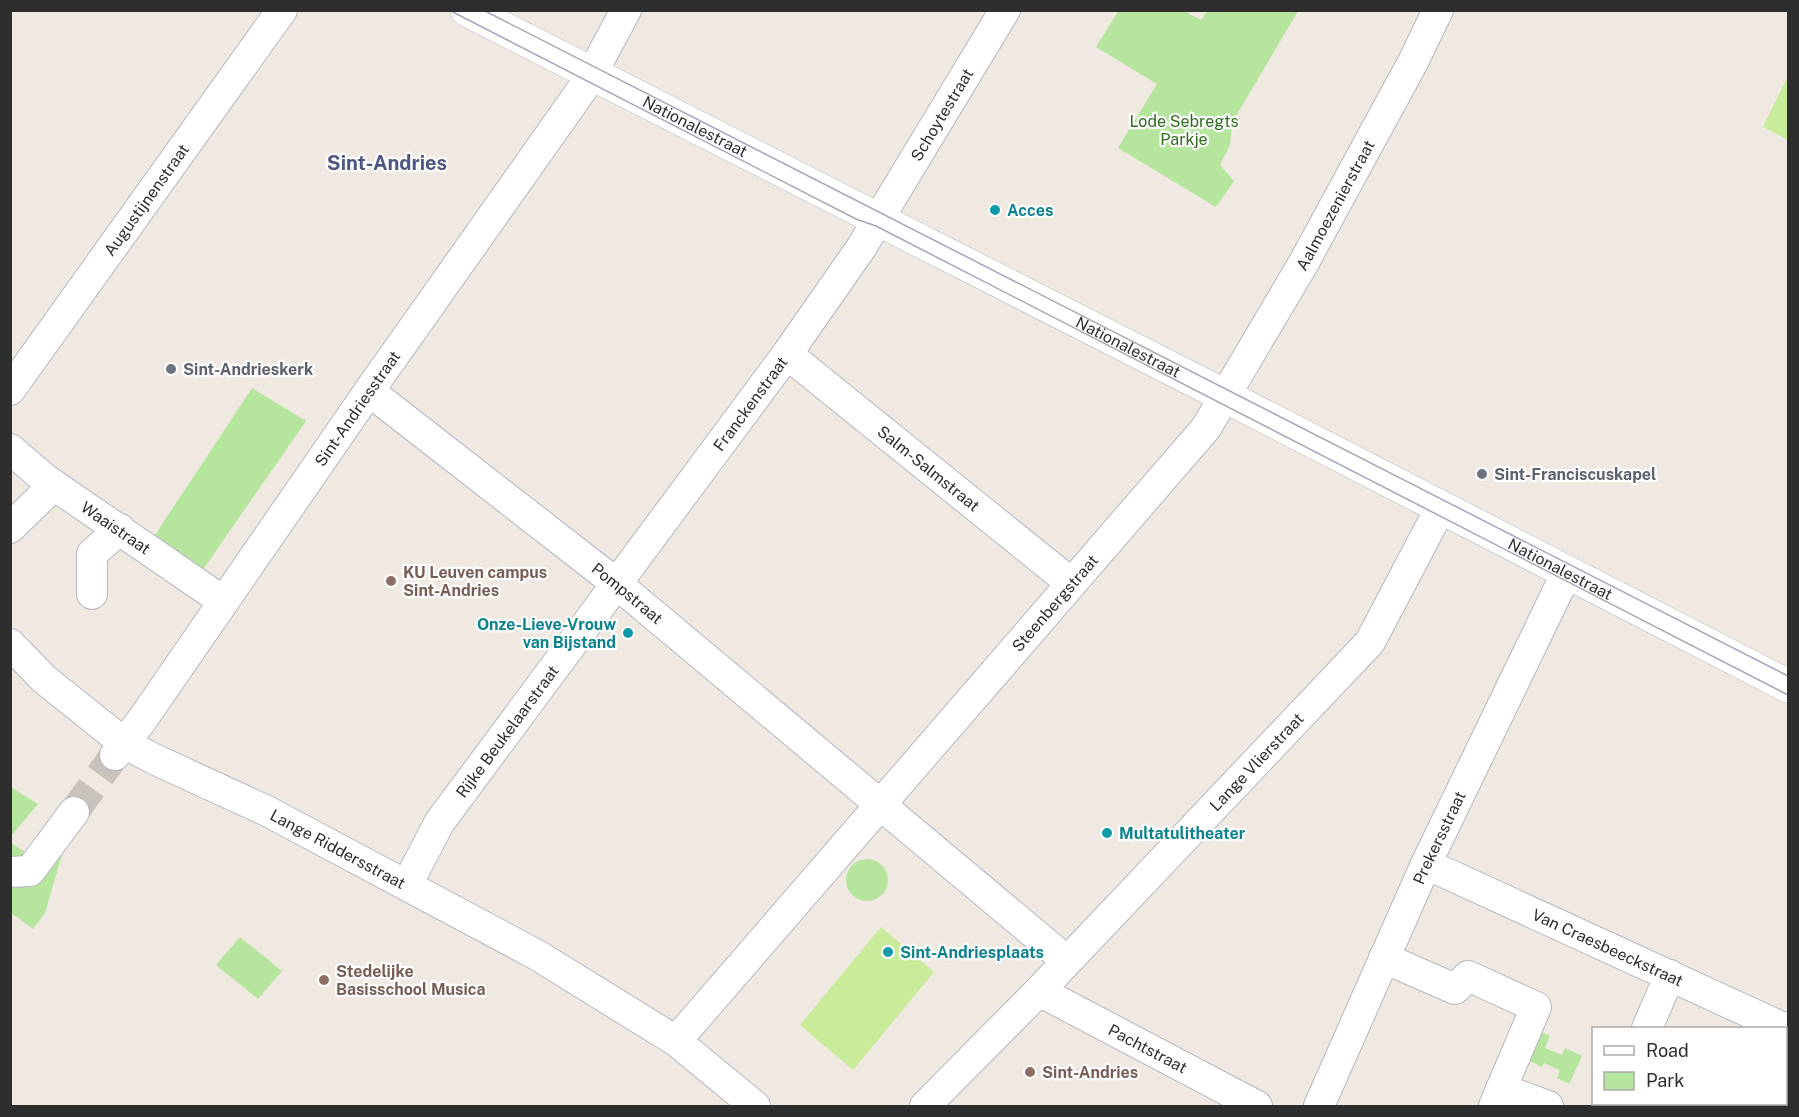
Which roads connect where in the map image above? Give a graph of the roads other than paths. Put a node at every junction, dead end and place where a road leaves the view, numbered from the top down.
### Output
1 (282, 10) edge
2 (467, 10) edge
3 (626, 10) edge
4 (1005, 10) edge
5 (1438, 10) edge
6 (592, 74) junction
7 (879, 220) junction
8 (787, 354) junction
9 (12, 384) edge
10 (369, 391) junction
11 (1225, 396) junction
12 (10, 449) edge
13 (54, 484) junction
14 (1441, 507) junction
15 (10, 528) edge
16 (120, 529) junction
17 (1567, 572) junction
18 (1071, 583) junction
19 (617, 584) junction
20 (92, 594) dead end
21 (224, 601) junction
22 (10, 644) edge
23 (1788, 686) edge
24 (120, 749) junction
25 (879, 805) junction
26 (74, 812) tunnel mouth
27 (1426, 864) junction
28 (10, 872) edge
29 (407, 885) junction
30 (1384, 958) junction
31 (1067, 962) junction
32 (1670, 975) junction
33 (1039, 991) junction
34 (1648, 1027) edge
35 (1782, 1027) edge
36 (676, 1041) junction
37 (1498, 1098) edge
38 (755, 1107) edge
39 (925, 1107) edge
40 (1257, 1107) edge
41 (1319, 1107) edge
42 (1548, 1107) edge

1 - 9 street, Augustijnenstraat
2 - 6 street, Nationalestraat
3 - 6 street, Sint-Andriesstraat
4 - 7 street, Schoytestraat
5 - 11 street, Aalmoezenierstraat
6 - 7 street, Nationalestraat
6 - 10 street, Sint-Andriesstraat
7 - 8 street, Franckenstraat
7 - 11 street, Nationalestraat
8 - 18 street, Salm-Salmstraat
8 - 19 street, Franckenstraat
10 - 19 street, Pompstraat
10 - 21 street, Sint-Andriesstraat
11 - 14 street, Nationalestraat
11 - 18 street, Steenbergstraat
12 - 13 street, Waaistraat
13 - 15 street
13 - 16 street, Waaistraat
14 - 17 street, Nationalestraat
14 - 31 street, Lange Vlierstraat
16 - 20 street
16 - 21 street, Waaistraat
17 - 23 street, Nationalestraat
17 - 27 street, Prekersstraat
18 - 25 street, Steenbergstraat
19 - 25 street, Pompstraat
19 - 29 street, Rijke Beukelaarstraat
21 - 24 street, Sint-Andriesstraat
22 - 24 street, Lange Riddersstraat
24 - 29 street, Lange Riddersstraat
25 - 31 street
25 - 36 street
26 - 28 street
27 - 30 street, Prekersstraat
27 - 32 street, Van Craesbeeckstraat
29 - 36 street, Lange Riddersstraat
30 - 37 street
30 - 41 street, Prekersstraat
31 - 33 street, Lange Vlierstraat
32 - 34 street
32 - 35 street, Van Craesbeeckstraat
33 - 39 street
33 - 40 street, Pachtstraat
36 - 38 street
37 - 42 street

